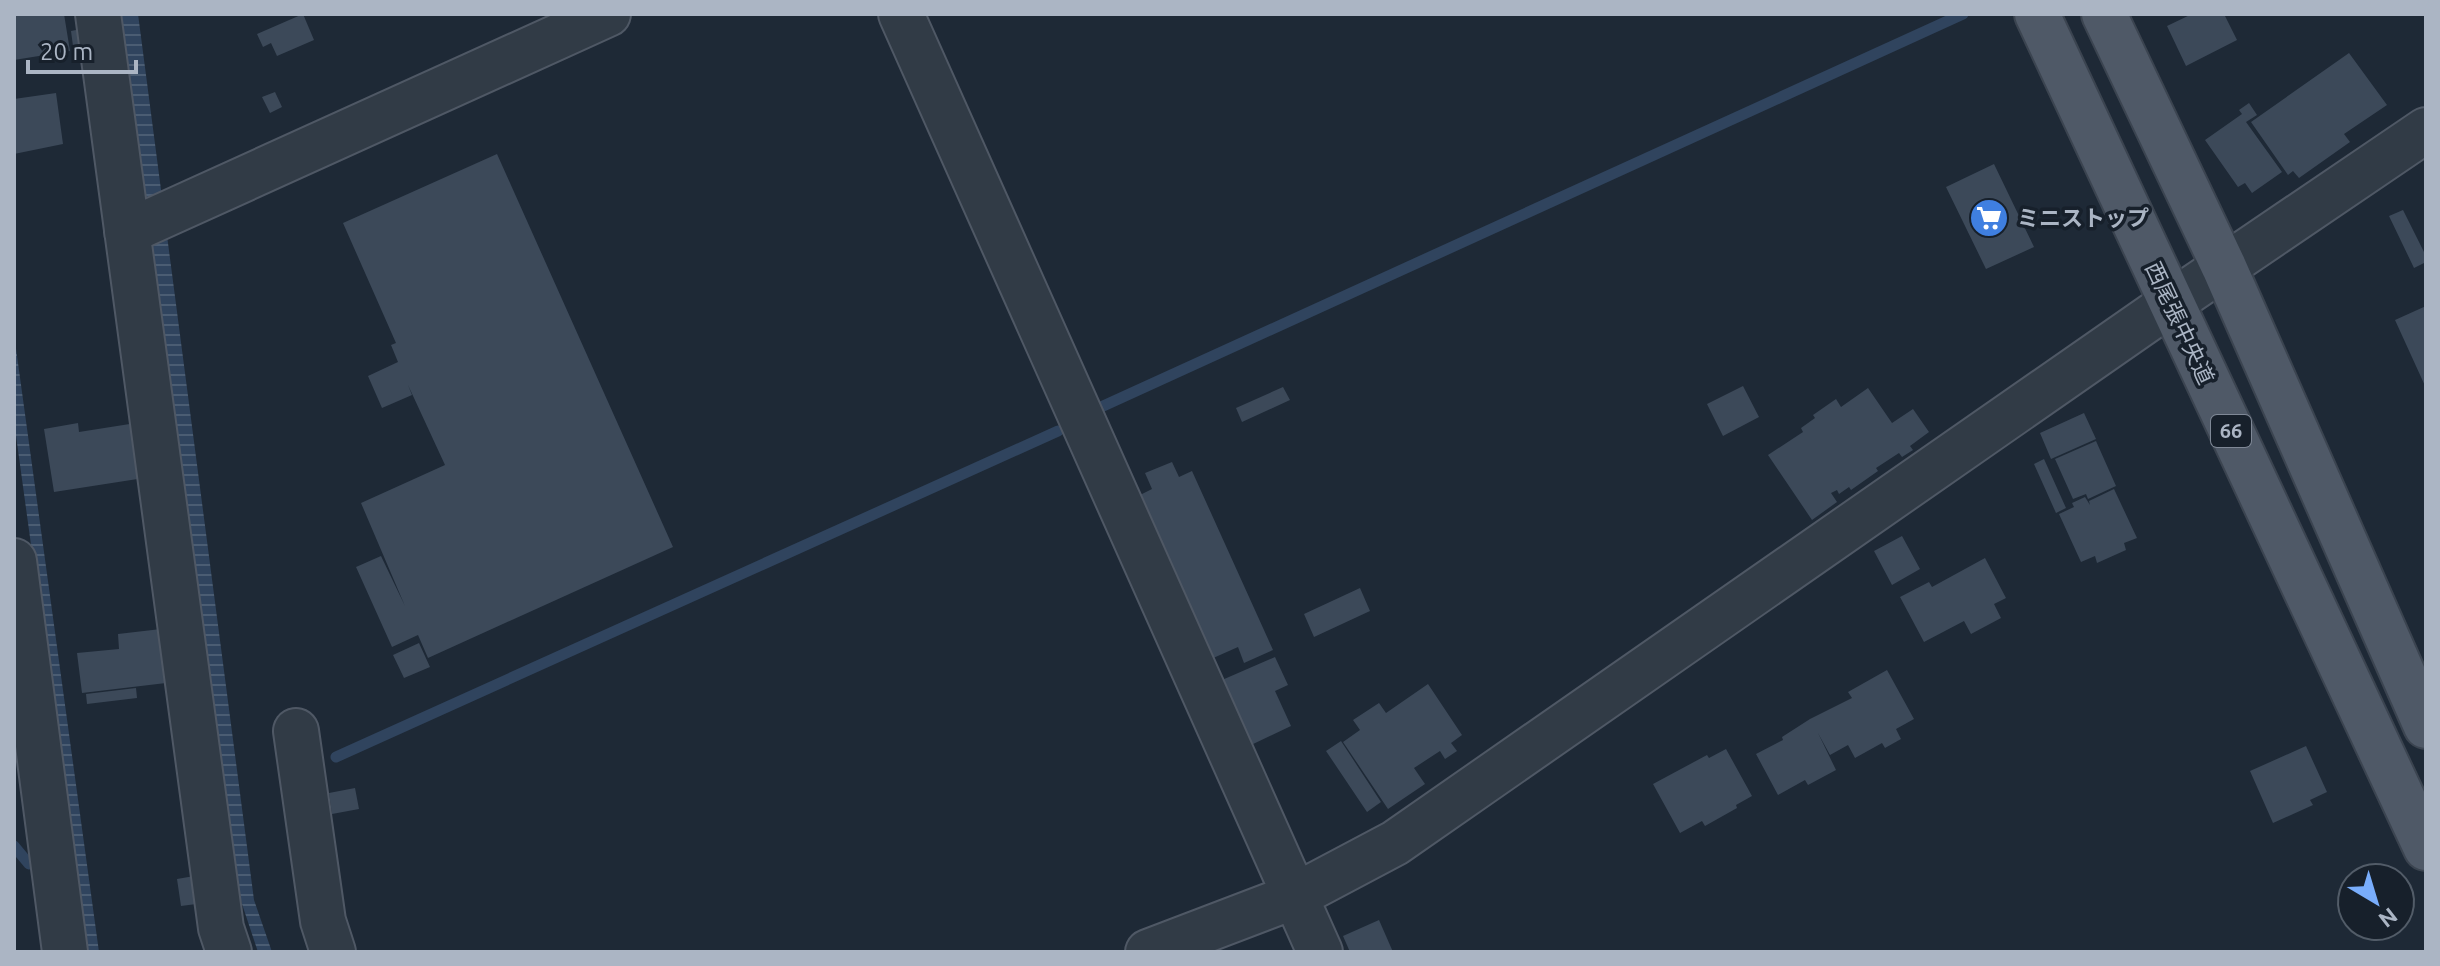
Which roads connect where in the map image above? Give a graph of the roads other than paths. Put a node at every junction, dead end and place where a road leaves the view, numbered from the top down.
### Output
1 (98, 14) edge
2 (608, 14) edge
3 (901, 14) edge
4 (2037, 14) edge
5 (2104, 14) edge
6 (2426, 130) edge
7 (149, 222) junction
8 (2224, 267) junction
9 (2171, 303) junction
10 (14, 561) edge
11 (2426, 726) edge
12 (296, 731) dead end
13 (2426, 848) edge
14 (1295, 896) junction
15 (65, 952) edge
16 (229, 952) edge
17 (333, 952) edge
18 (1148, 952) edge
19 (1320, 952) edge

1 - 7 street
2 - 7 street
3 - 14 street
4 - 9 main road, 西尾張中央道 / 66
5 - 8 main road
6 - 8 street
7 - 16 street
8 - 9 street
8 - 11 main road
9 - 13 main road, 西尾張中央道 / 66
9 - 14 street
10 - 15 street
12 - 17 street
14 - 18 street
14 - 19 street

